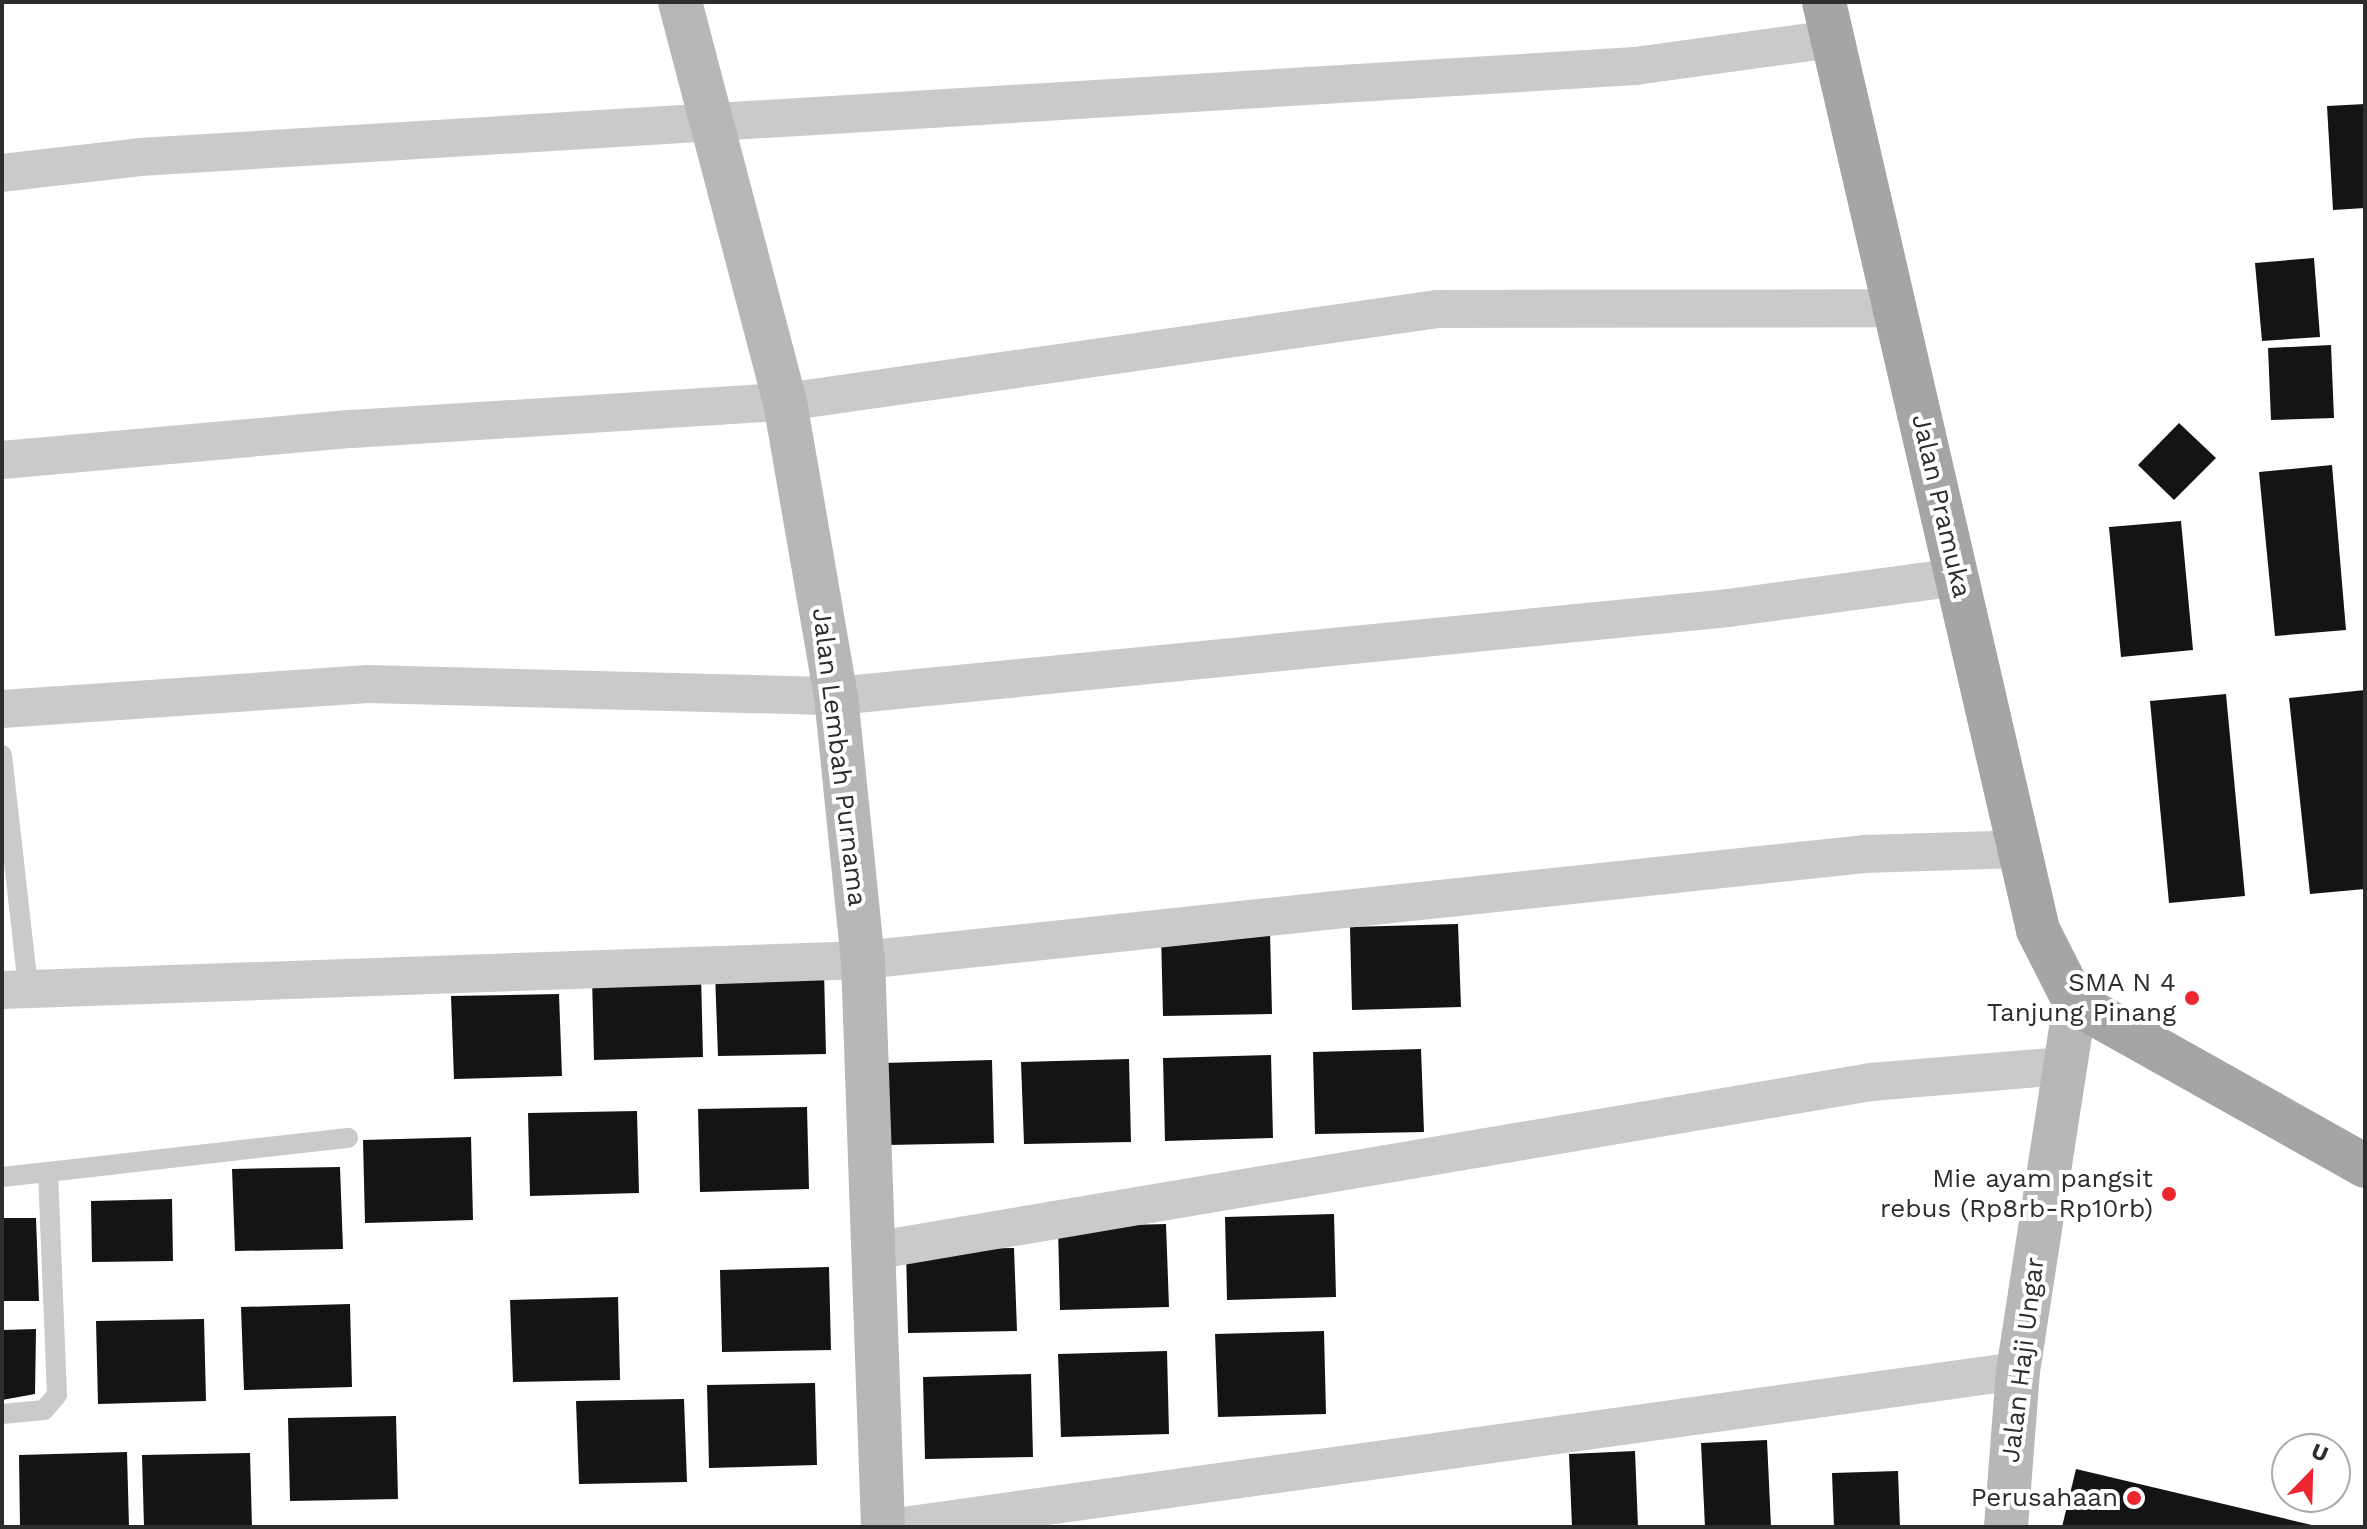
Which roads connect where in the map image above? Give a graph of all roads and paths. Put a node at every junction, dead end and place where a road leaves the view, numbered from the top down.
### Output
1 (680, 2) edge
2 (1828, 20) edge
3 (713, 125) junction
4 (2, 173) edge
5 (1895, 308) junction
6 (785, 402) junction
7 (2, 460) edge
8 (1957, 577) junction
9 (836, 696) junction
10 (2, 709) edge
11 (2, 755) edge
12 (2019, 849) junction
13 (863, 960) junction
14 (15, 989) edge
15 (2075, 1003) junction
16 (2062, 1066) junction
17 (348, 1138) dead end
18 (2365, 1166) edge
19 (48, 1172) junction
20 (2, 1177) edge
21 (872, 1251) junction
22 (2018, 1371) junction
23 (2, 1414) edge
24 (883, 1527) edge
25 (896, 1527) edge
26 (2006, 1527) edge

1 - 3 street, Jalan Lembah Purnama
2 - 3 street
2 - 5 main road, Jalan Pramuka
3 - 4 street
3 - 6 street, Jalan Lembah Purnama
5 - 6 street
5 - 8 main road, Jalan Pramuka
6 - 7 street
6 - 9 street, Jalan Lembah Purnama
8 - 9 street
8 - 12 main road, Jalan Pramuka
9 - 10 street
9 - 13 street, Jalan Lembah Purnama
11 - 14 lane
12 - 13 street
12 - 15 main road, Jalan Pramuka
13 - 14 street
13 - 21 street, Jalan Lembah Purnama
15 - 16 street, Jalan Haji Ungar
15 - 18 main road
16 - 21 street
16 - 22 street, Jalan Haji Ungar
17 - 19 lane
19 - 20 lane
19 - 23 lane
21 - 24 street, Jalan Lembah Purnama
22 - 25 street
22 - 26 street, Jalan Haji Ungar

